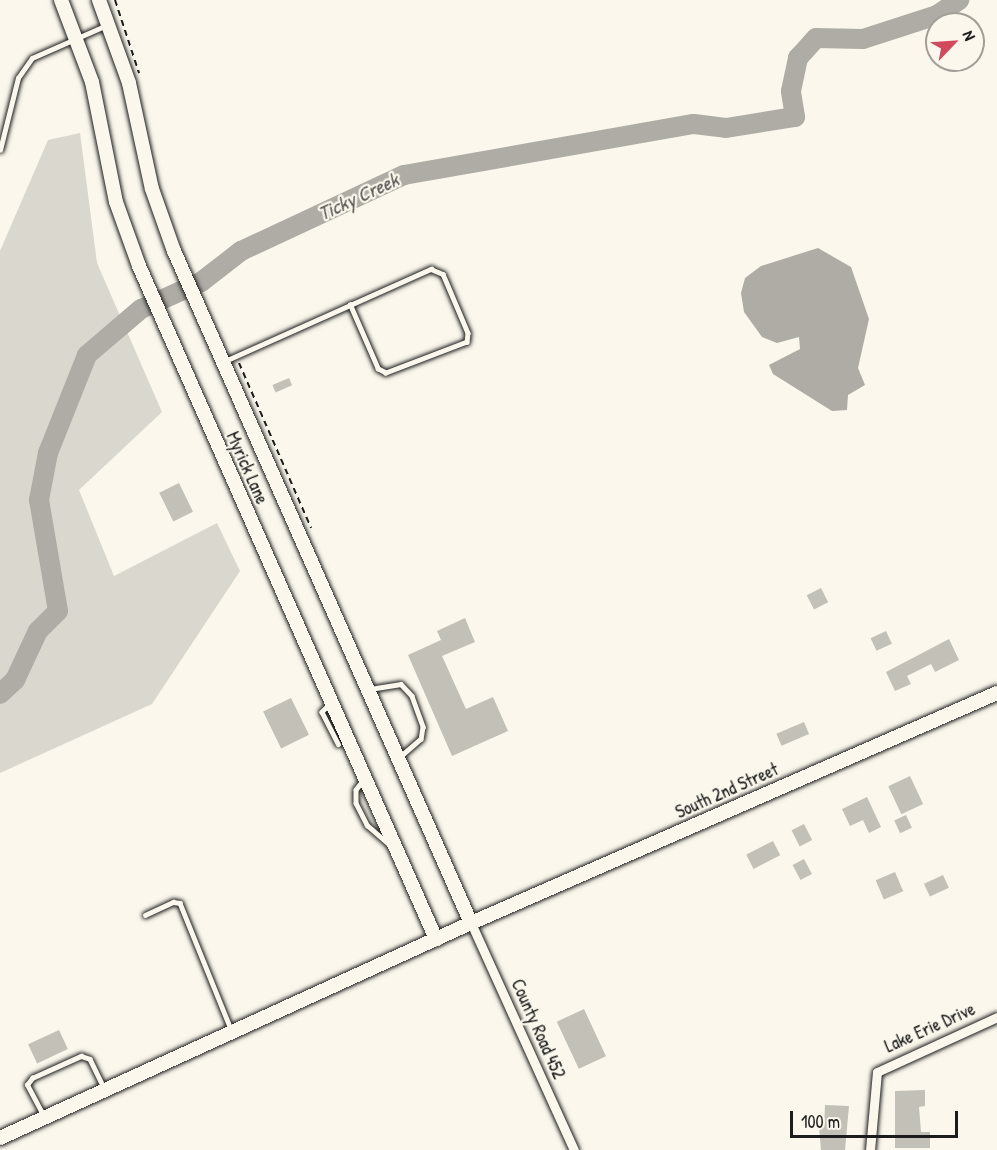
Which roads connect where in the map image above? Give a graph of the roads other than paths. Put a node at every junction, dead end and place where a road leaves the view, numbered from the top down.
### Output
1 (61, 0) edge
2 (99, 0) edge
3 (109, 24) junction
4 (78, 37) junction
5 (0, 150) edge
6 (350, 305) junction
7 (222, 362) junction
8 (367, 689) junction
9 (997, 693) edge
10 (331, 704) junction
11 (338, 744) dead end
12 (398, 759) junction
13 (145, 915) dead end
14 (471, 923) junction
15 (436, 939) junction
16 (997, 1017) edge
17 (232, 1032) junction
18 (104, 1088) junction
19 (43, 1115) junction
20 (0, 1138) edge
21 (574, 1150) edge
22 (870, 1150) edge

1 - 4 street, Myrick Lane
2 - 3 street, Myrick Lane
3 - 4 lane
3 - 7 street, Myrick Lane
4 - 5 lane
4 - 10 street, Myrick Lane
6 - 6 lane
6 - 7 lane
7 - 8 street, Myrick Lane
8 - 12 street, Myrick Lane
8 - 12 lane
9 - 14 street, South 2nd Street
10 - 11 lane
10 - 15 street, Myrick Lane
12 - 14 street, Myrick Lane
13 - 17 lane
14 - 15 street, South 2nd Street
14 - 21 street, County Road 452
15 - 17 street, South 2nd Street
16 - 22 street, Lake Erie Drive
17 - 18 street, South 2nd Street
18 - 19 street, South 2nd Street
18 - 19 lane
19 - 20 street, South 2nd Street

